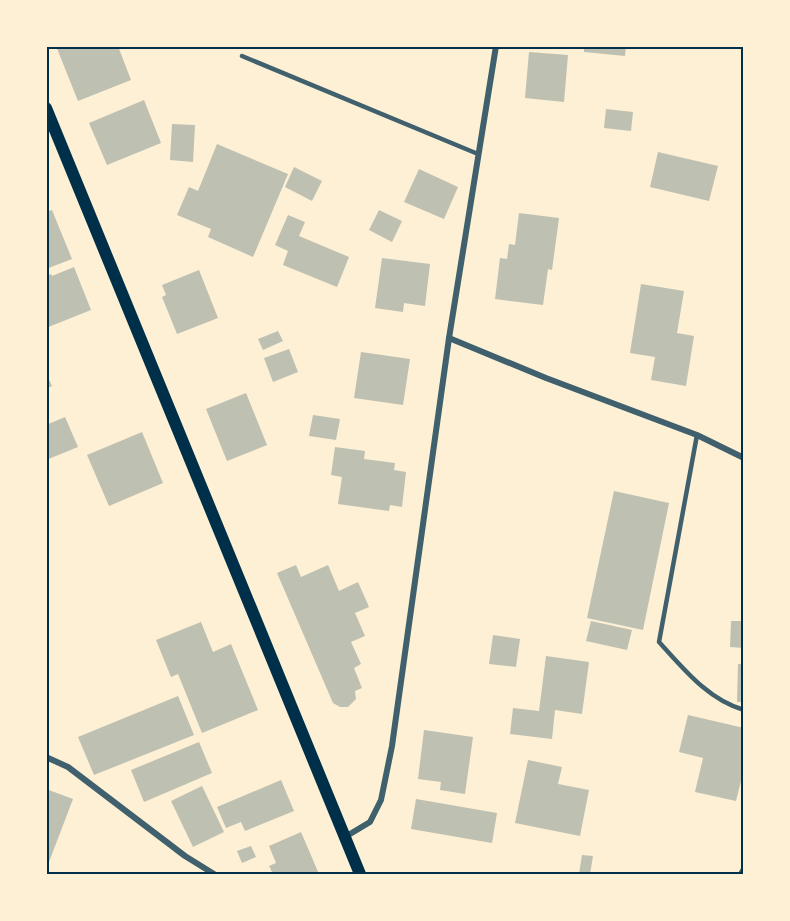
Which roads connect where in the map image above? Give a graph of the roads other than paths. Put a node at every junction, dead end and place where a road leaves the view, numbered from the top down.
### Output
1 (495, 46) edge
2 (242, 56) dead end
3 (46, 108) edge
4 (478, 154) junction
5 (449, 338) junction
6 (697, 435) junction
7 (744, 458) edge
8 (744, 710) edge
9 (46, 757) edge
10 (345, 837) junction
11 (744, 869) edge
12 (214, 874) edge
13 (360, 874) edge
14 (741, 874) edge

1 - 4 street
2 - 4 lane
3 - 10 main road
4 - 5 street
5 - 6 street
5 - 10 street
6 - 7 street
6 - 8 lane
9 - 12 street
10 - 13 main road
11 - 14 street

